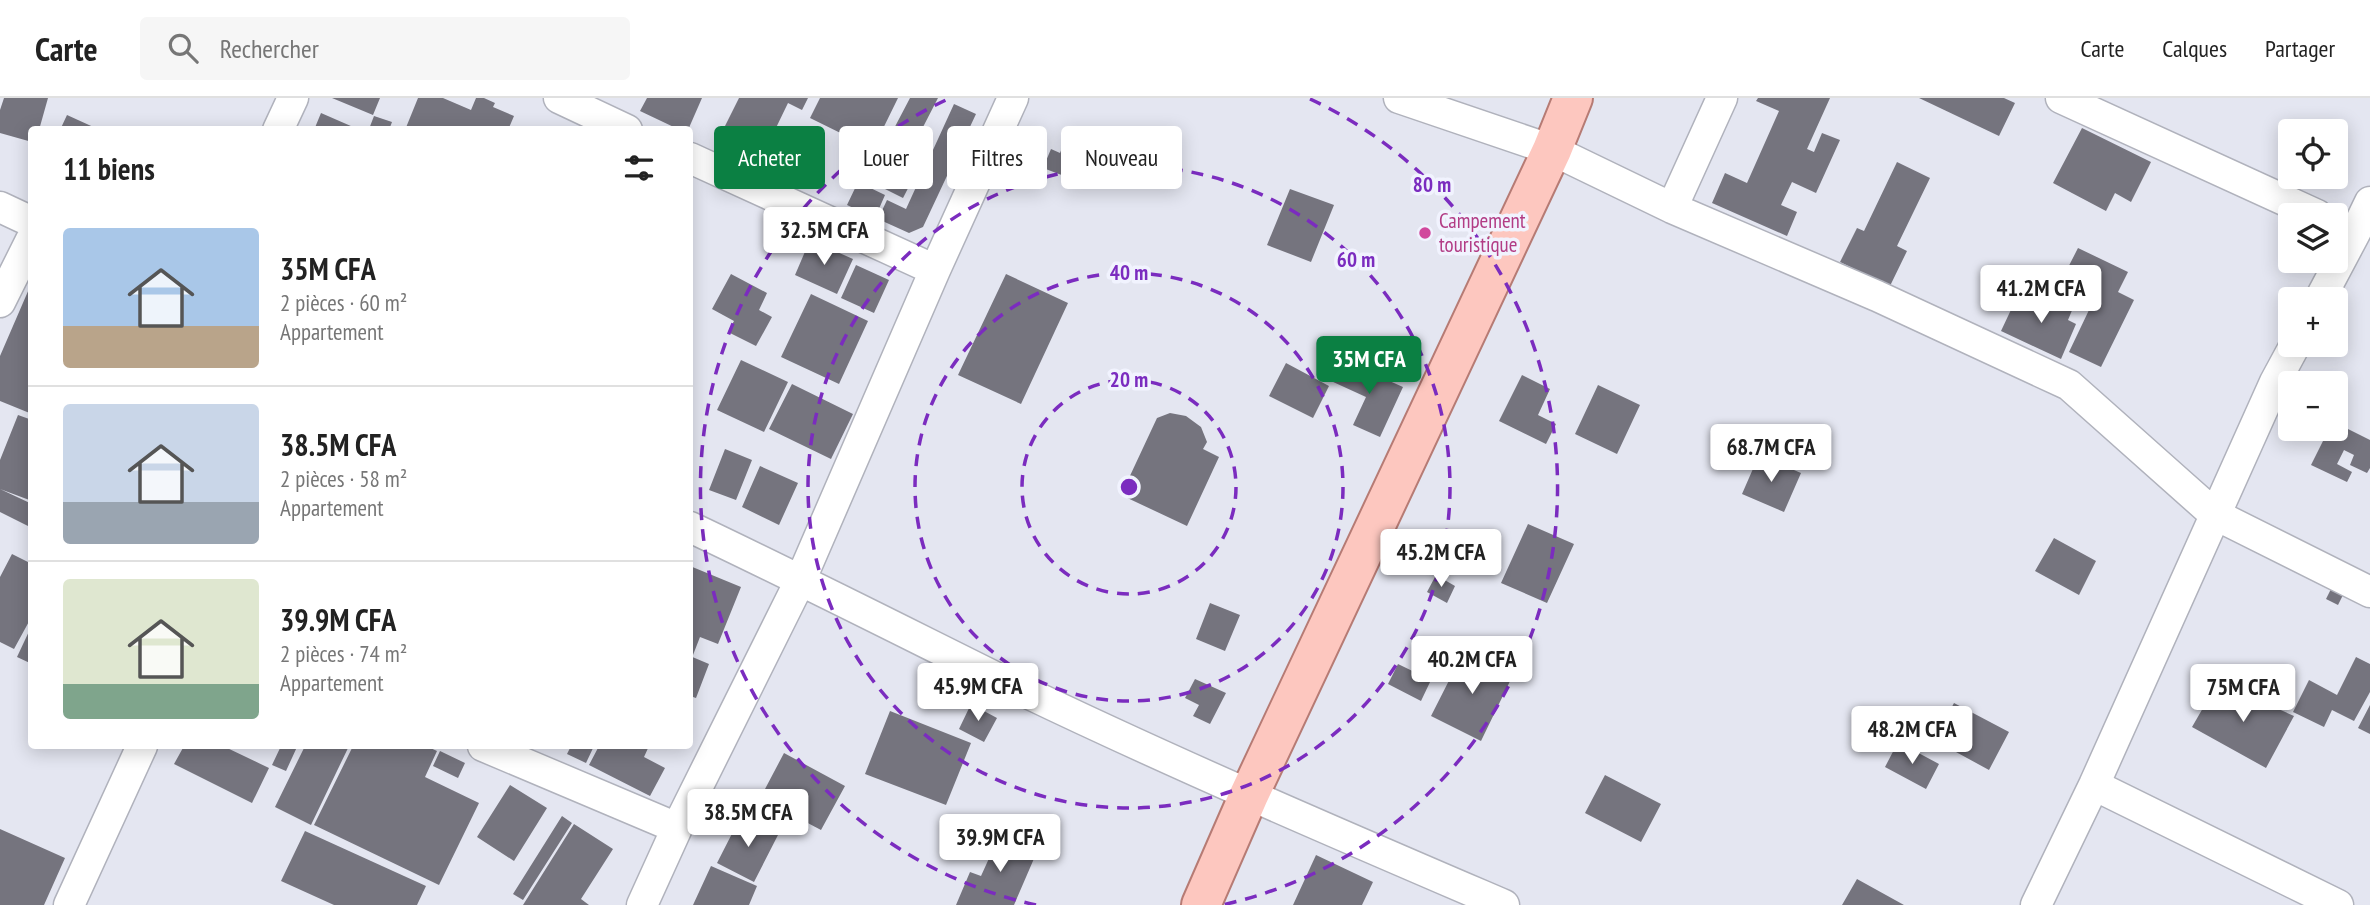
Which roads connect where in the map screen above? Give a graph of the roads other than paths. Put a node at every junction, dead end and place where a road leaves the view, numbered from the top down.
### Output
1 (293, 98) edge
2 (559, 98) edge
3 (1013, 98) edge
4 (1399, 98) edge
5 (1573, 98) edge
6 (1722, 98) edge
7 (2061, 98) edge
8 (280, 126) edge
9 (618, 126) edge
10 (1552, 150) junction
11 (693, 159) edge
12 (2370, 202) edge
13 (2290, 203) edge
14 (0, 207) edge
15 (1672, 208) junction
16 (28, 220) edge
17 (2348, 227) edge
18 (28, 246) edge
19 (935, 270) junction
20 (0, 302) edge
21 (2289, 357) edge
22 (2214, 514) junction
23 (693, 528) edge
24 (801, 579) junction
25 (2370, 592) edge
26 (141, 749) edge
27 (490, 749) edge
28 (2094, 785) junction
29 (1249, 795) junction
30 (677, 828) junction
31 (69, 905) edge
32 (642, 905) edge
33 (1201, 905) edge
34 (1504, 905) edge
35 (2036, 905) edge
36 (2338, 905) edge

1 - 8 street
2 - 9 street
3 - 19 street
4 - 10 street
5 - 10 main road
6 - 15 street
7 - 13 street
10 - 15 street
10 - 29 main road
11 - 19 street
12 - 17 street
14 - 16 street
15 - 22 street
18 - 20 street
19 - 24 street
21 - 22 street
22 - 25 street
22 - 28 street
23 - 24 street
24 - 29 street
24 - 30 street
26 - 31 street
27 - 30 street
28 - 35 street
28 - 36 street
29 - 33 main road
29 - 34 street
30 - 32 street

